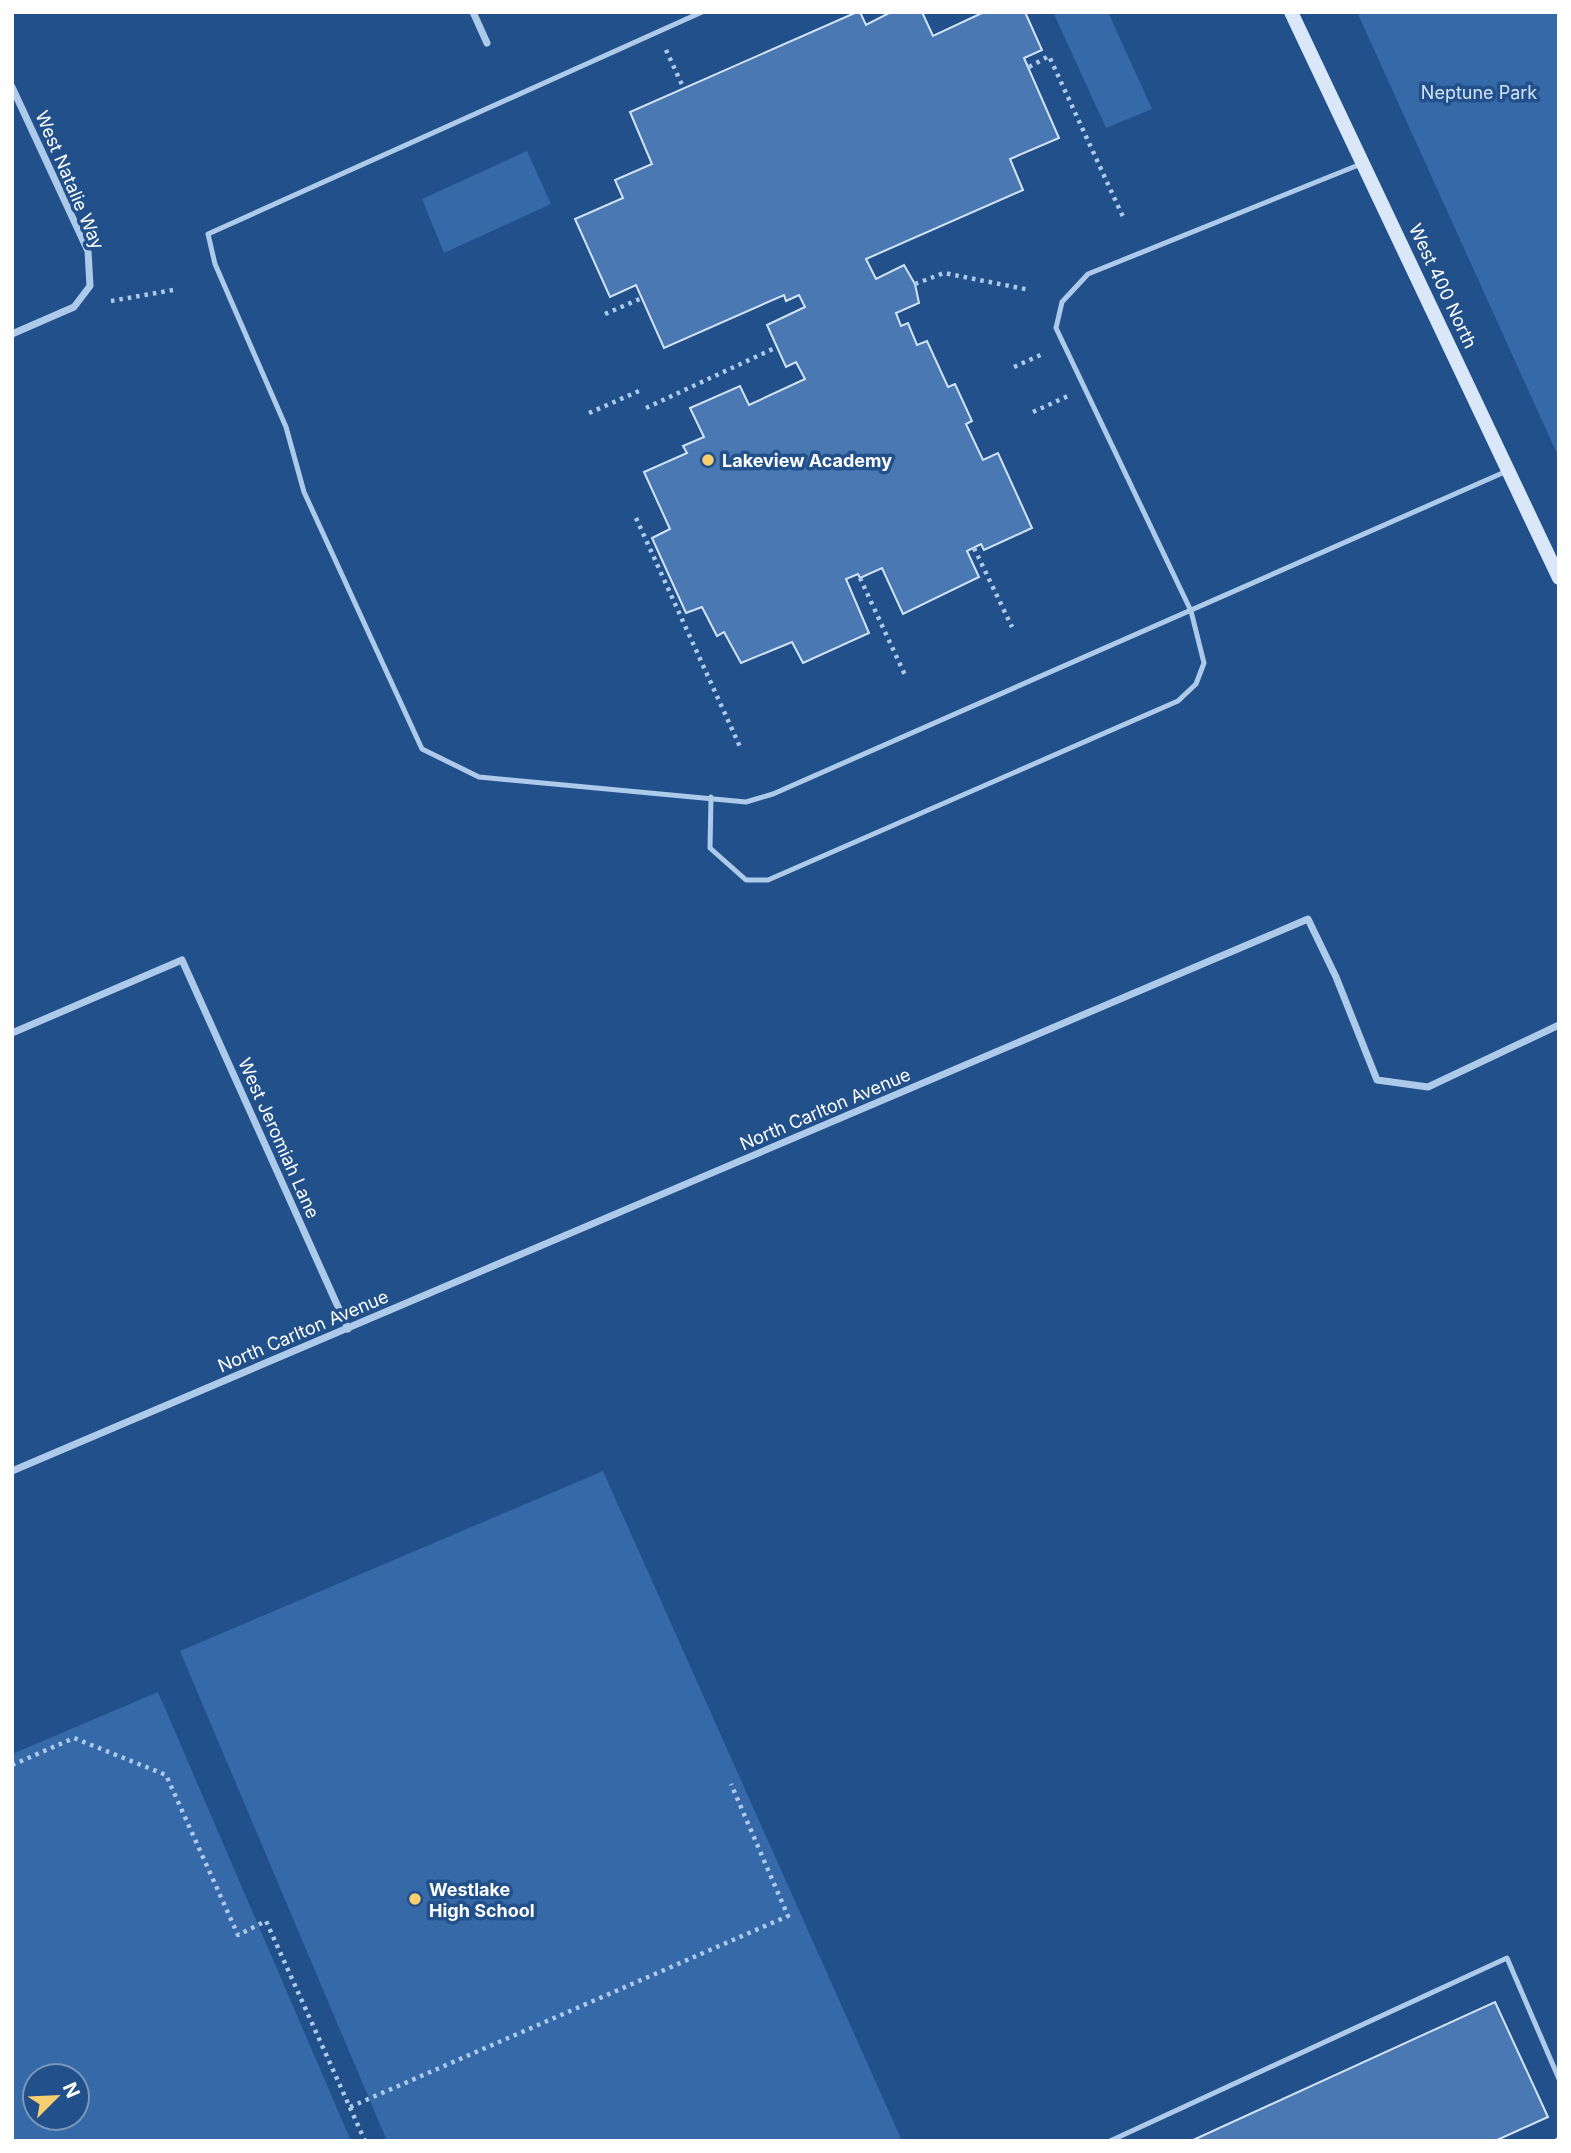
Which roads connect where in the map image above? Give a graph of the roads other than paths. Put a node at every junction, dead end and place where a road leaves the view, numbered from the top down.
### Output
1 (473, 12) edge
2 (702, 12) edge
3 (1291, 12) edge
4 (487, 43) dead end
5 (12, 87) edge
6 (1364, 163) junction
7 (12, 334) edge
8 (1508, 471) junction
9 (1559, 578) edge
10 (1191, 611) junction
11 (711, 797) junction
12 (1559, 1025) edge
13 (12, 1033) edge
14 (348, 1329) junction
15 (12, 1471) edge
16 (1559, 2079) edge
17 (1110, 2141) edge

1 - 4 street
2 - 11 lane
3 - 6 street, West 400 North
5 - 7 street, West Natalie Way
6 - 8 street, West 400 North
6 - 10 lane
8 - 9 street, West 400 North
8 - 10 lane
10 - 11 lane
10 - 11 lane
12 - 14 street, North Carlton Avenue
13 - 14 street, West Jeromiah Lane
14 - 15 street, North Carlton Avenue
16 - 17 lane

